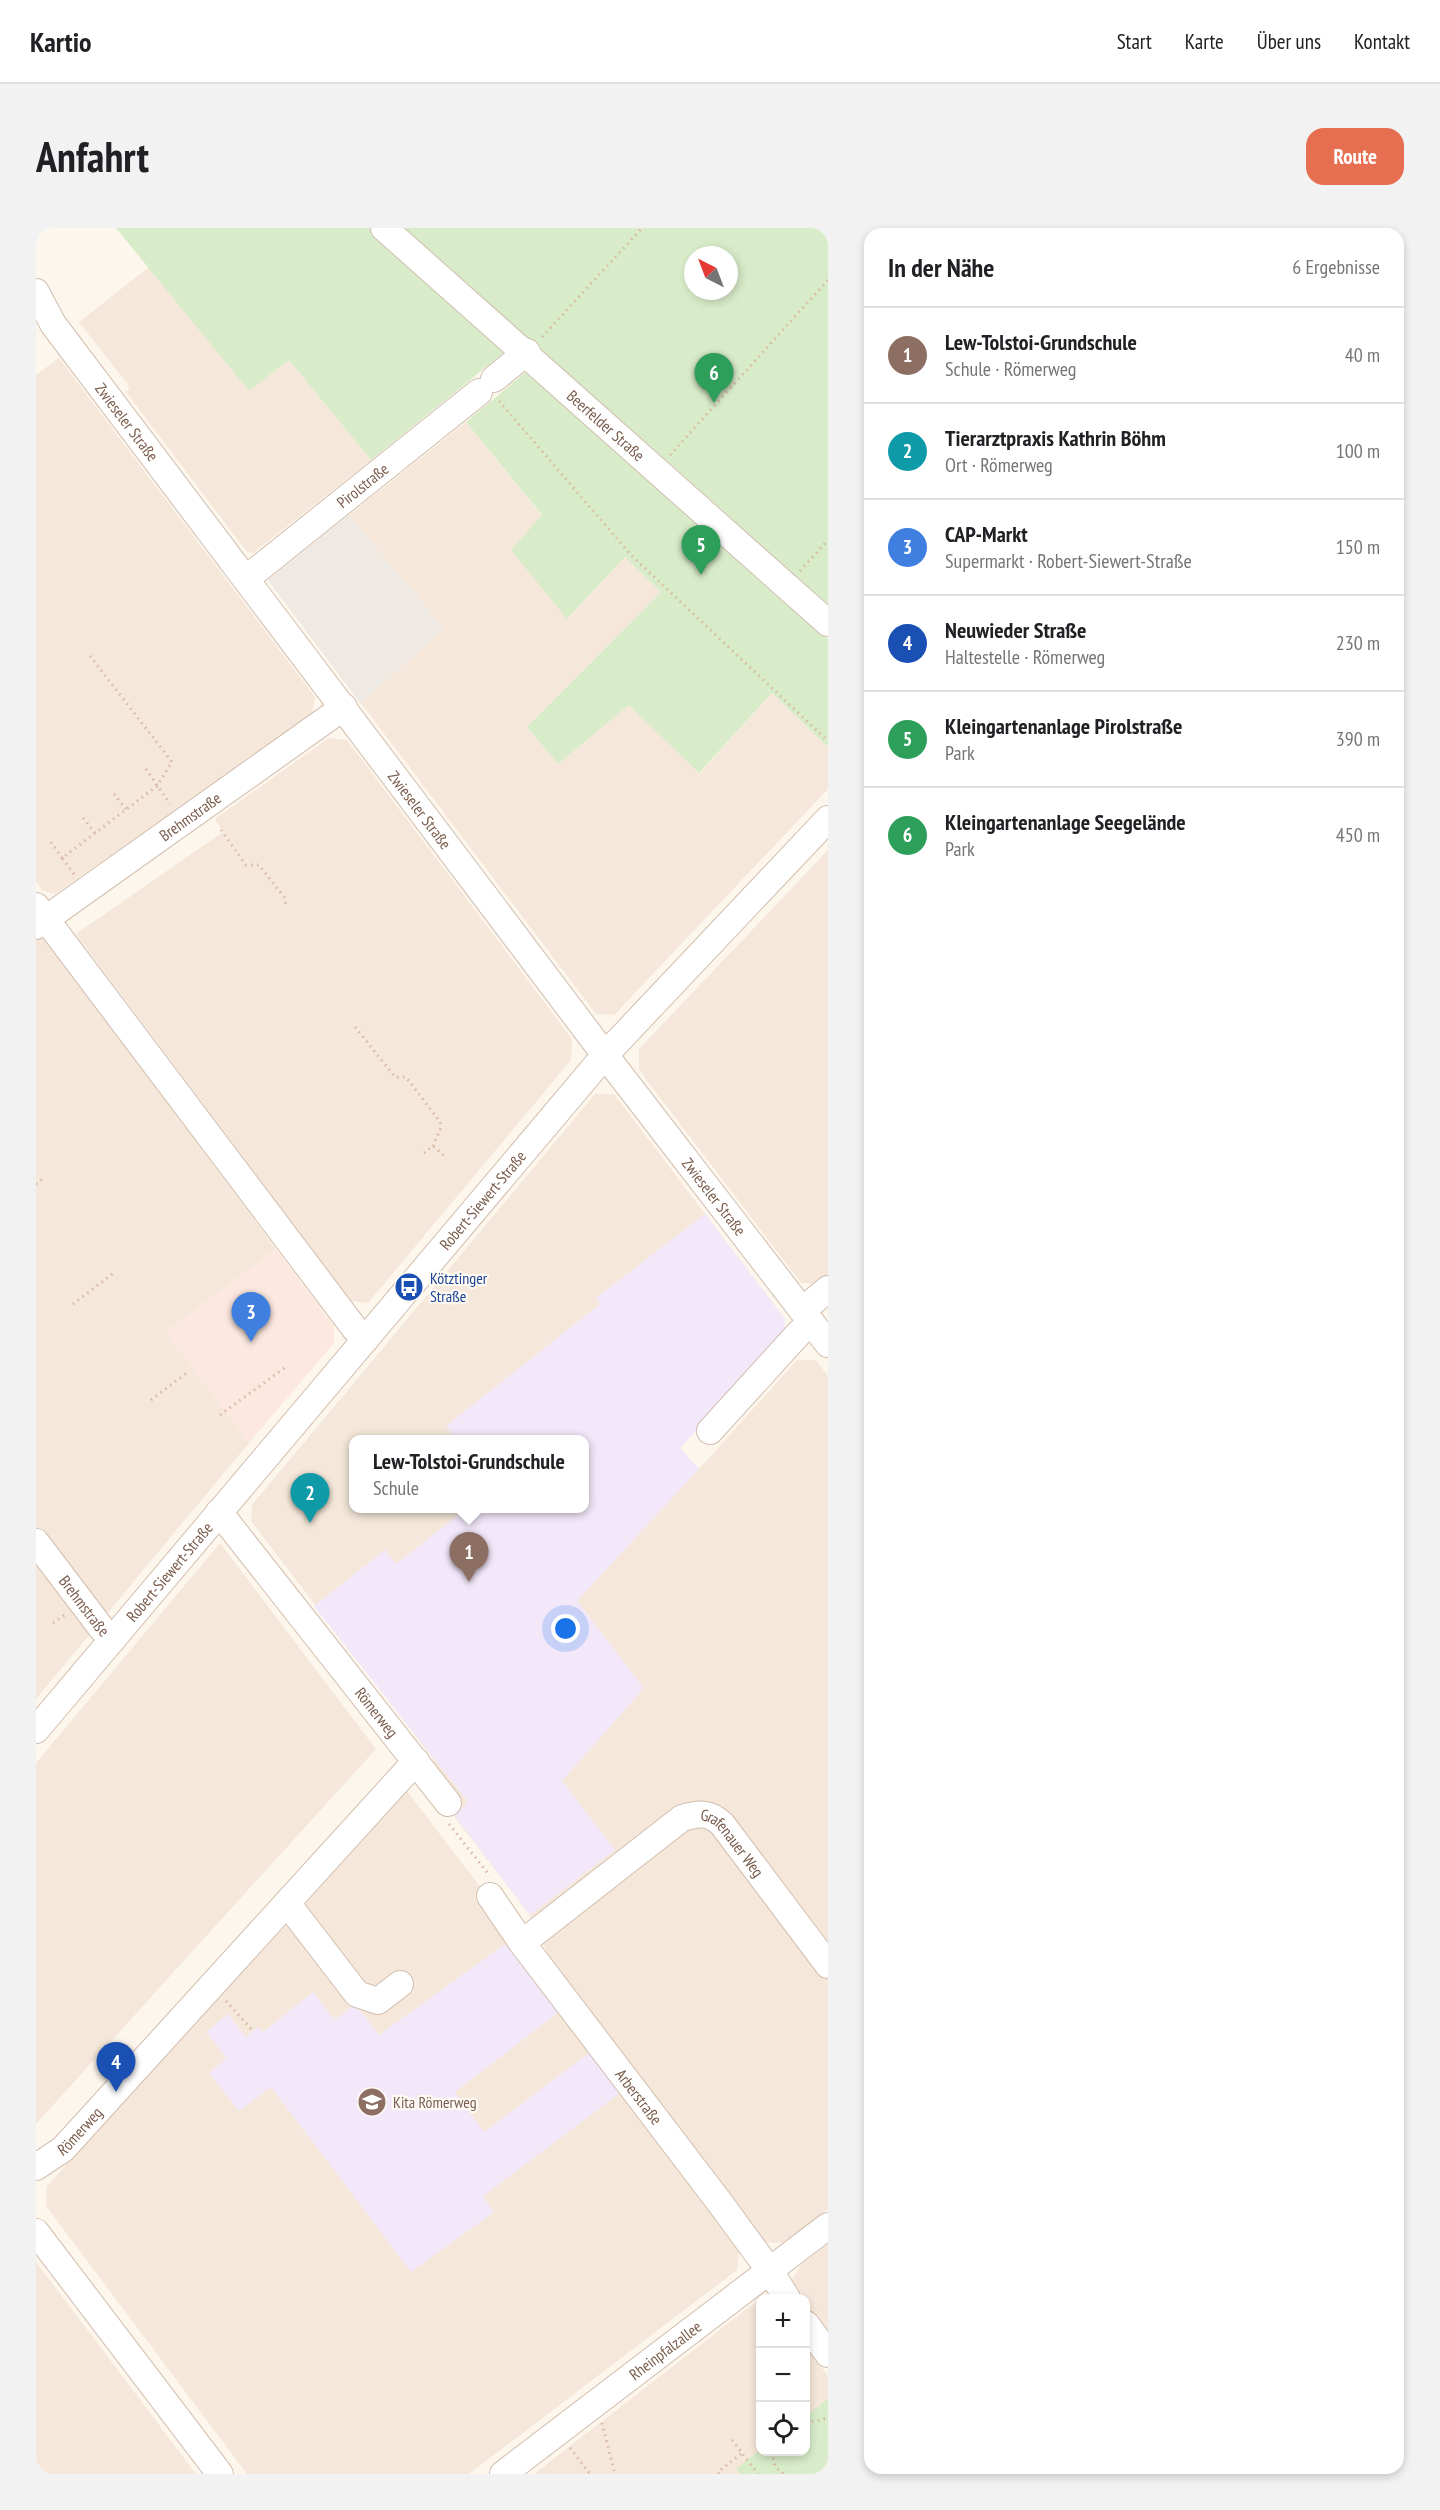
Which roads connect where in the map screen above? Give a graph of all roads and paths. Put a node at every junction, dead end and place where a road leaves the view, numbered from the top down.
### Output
1 (384, 228) edge
2 (642, 228) edge
3 (828, 280) edge
4 (36, 292) edge
5 (44, 330) edge
6 (530, 349) junction
7 (489, 389) junction
8 (657, 470) junction
9 (828, 540) edge
10 (247, 578) junction
11 (787, 586) junction
12 (828, 623) edge
13 (90, 656) dead end
14 (344, 707) junction
15 (828, 741) edge
16 (146, 770) dead end
17 (157, 786) junction
18 (114, 794) dead end
19 (126, 810) junction
20 (83, 818) dead end
21 (828, 819) edge
22 (221, 830) dead end
23 (95, 833) junction
24 (51, 842) dead end
25 (62, 858) junction
26 (86, 890) junction
27 (286, 906) dead end
28 (39, 917) edge
29 (355, 1027) dead end
30 (605, 1055) junction
31 (433, 1146) junction
32 (424, 1153) dead end
33 (447, 1158) dead end
34 (45, 1177) dead end
35 (36, 1184) edge
36 (116, 1272) dead end
37 (828, 1289) edge
38 (74, 1304) dead end
39 (808, 1316) junction
40 (366, 1339) junction
41 (828, 1344) edge
42 (287, 1366) dead end
43 (188, 1372) dead end
44 (151, 1400) dead end
45 (220, 1415) dead end
46 (710, 1431) dead end
47 (219, 1512) junction
48 (36, 1542) edge
49 (113, 1639) junction
50 (36, 1730) edge
51 (416, 1761) junction
52 (448, 1803) joint
53 (491, 1887) joint
54 (287, 1903) junction
55 (522, 1943) junction
56 (828, 1965) edge
57 (400, 1984) dead end
58 (225, 2000) dead end
59 (252, 2030) dead end
60 (36, 2167) edge
61 (828, 2226) edge
62 (36, 2232) edge
63 (770, 2271) junction
64 (784, 2294) edge
65 (810, 2329) edge
66 (828, 2354) edge
67 (597, 2402) junction
68 (828, 2418) edge
69 (810, 2422) edge
70 (732, 2440) dead end
71 (742, 2453) junction
72 (773, 2456) edge
73 (577, 2458) dead end
74 (220, 2474) edge
75 (503, 2474) edge
76 (590, 2474) edge
77 (615, 2474) edge
78 (719, 2474) edge
79 (758, 2474) edge
80 (784, 2474) edge

1 - 6 street, Beerfelder Straße
2 - 6 path
3 - 8 path
4 - 5 street, Zwieseler Straße
5 - 10 street, Zwieseler Straße
6 - 7 street, Pirolstraße
6 - 8 street, Beerfelder Straße
7 - 10 street, Pirolstraße
7 - 15 path
8 - 11 street, Beerfelder Straße
9 - 11 path
10 - 14 street, Zwieseler Straße
11 - 12 street, Beerfelder Straße
13 - 17 path
14 - 26 street, Brehmstraße
14 - 30 street, Zwieseler Straße
16 - 17 path
17 - 19 path
18 - 19 path
19 - 23 path
20 - 23 path
21 - 30 street, Robert-Siewert-Straße
22 - 27 path
23 - 25 path
24 - 25 path
25 - 26 path
26 - 28 street, Brehmstraße
28 - 40 street
29 - 31 path
30 - 39 street, Zwieseler Straße
30 - 40 street, Robert-Siewert-Straße
31 - 32 path
31 - 33 path
34 - 35 path
36 - 38 path
37 - 39 street
39 - 41 street, Zwieseler Straße
39 - 46 street
40 - 47 street, Robert-Siewert-Straße
42 - 45 path
43 - 44 path
47 - 49 street, Robert-Siewert-Straße
47 - 51 street, Römerweg
48 - 49 street, Brehmstraße
49 - 50 street, Robert-Siewert-Straße
51 - 52 street
51 - 54 street, Römerweg
52 - 53 path
53 - 55 street, Arberstraße
54 - 57 street
54 - 60 street, Römerweg
55 - 56 street, Grafenauer Weg
55 - 63 street, Arberstraße
58 - 59 path
61 - 63 street, Rheinpfalzallee
62 - 74 street
63 - 64 street, Arberstraße
63 - 67 street, Rheinpfalzallee
65 - 66 street
67 - 75 street, Rheinpfalzallee
67 - 77 path
68 - 69 path
70 - 71 path
71 - 78 path
71 - 79 path
72 - 80 path
73 - 76 path

